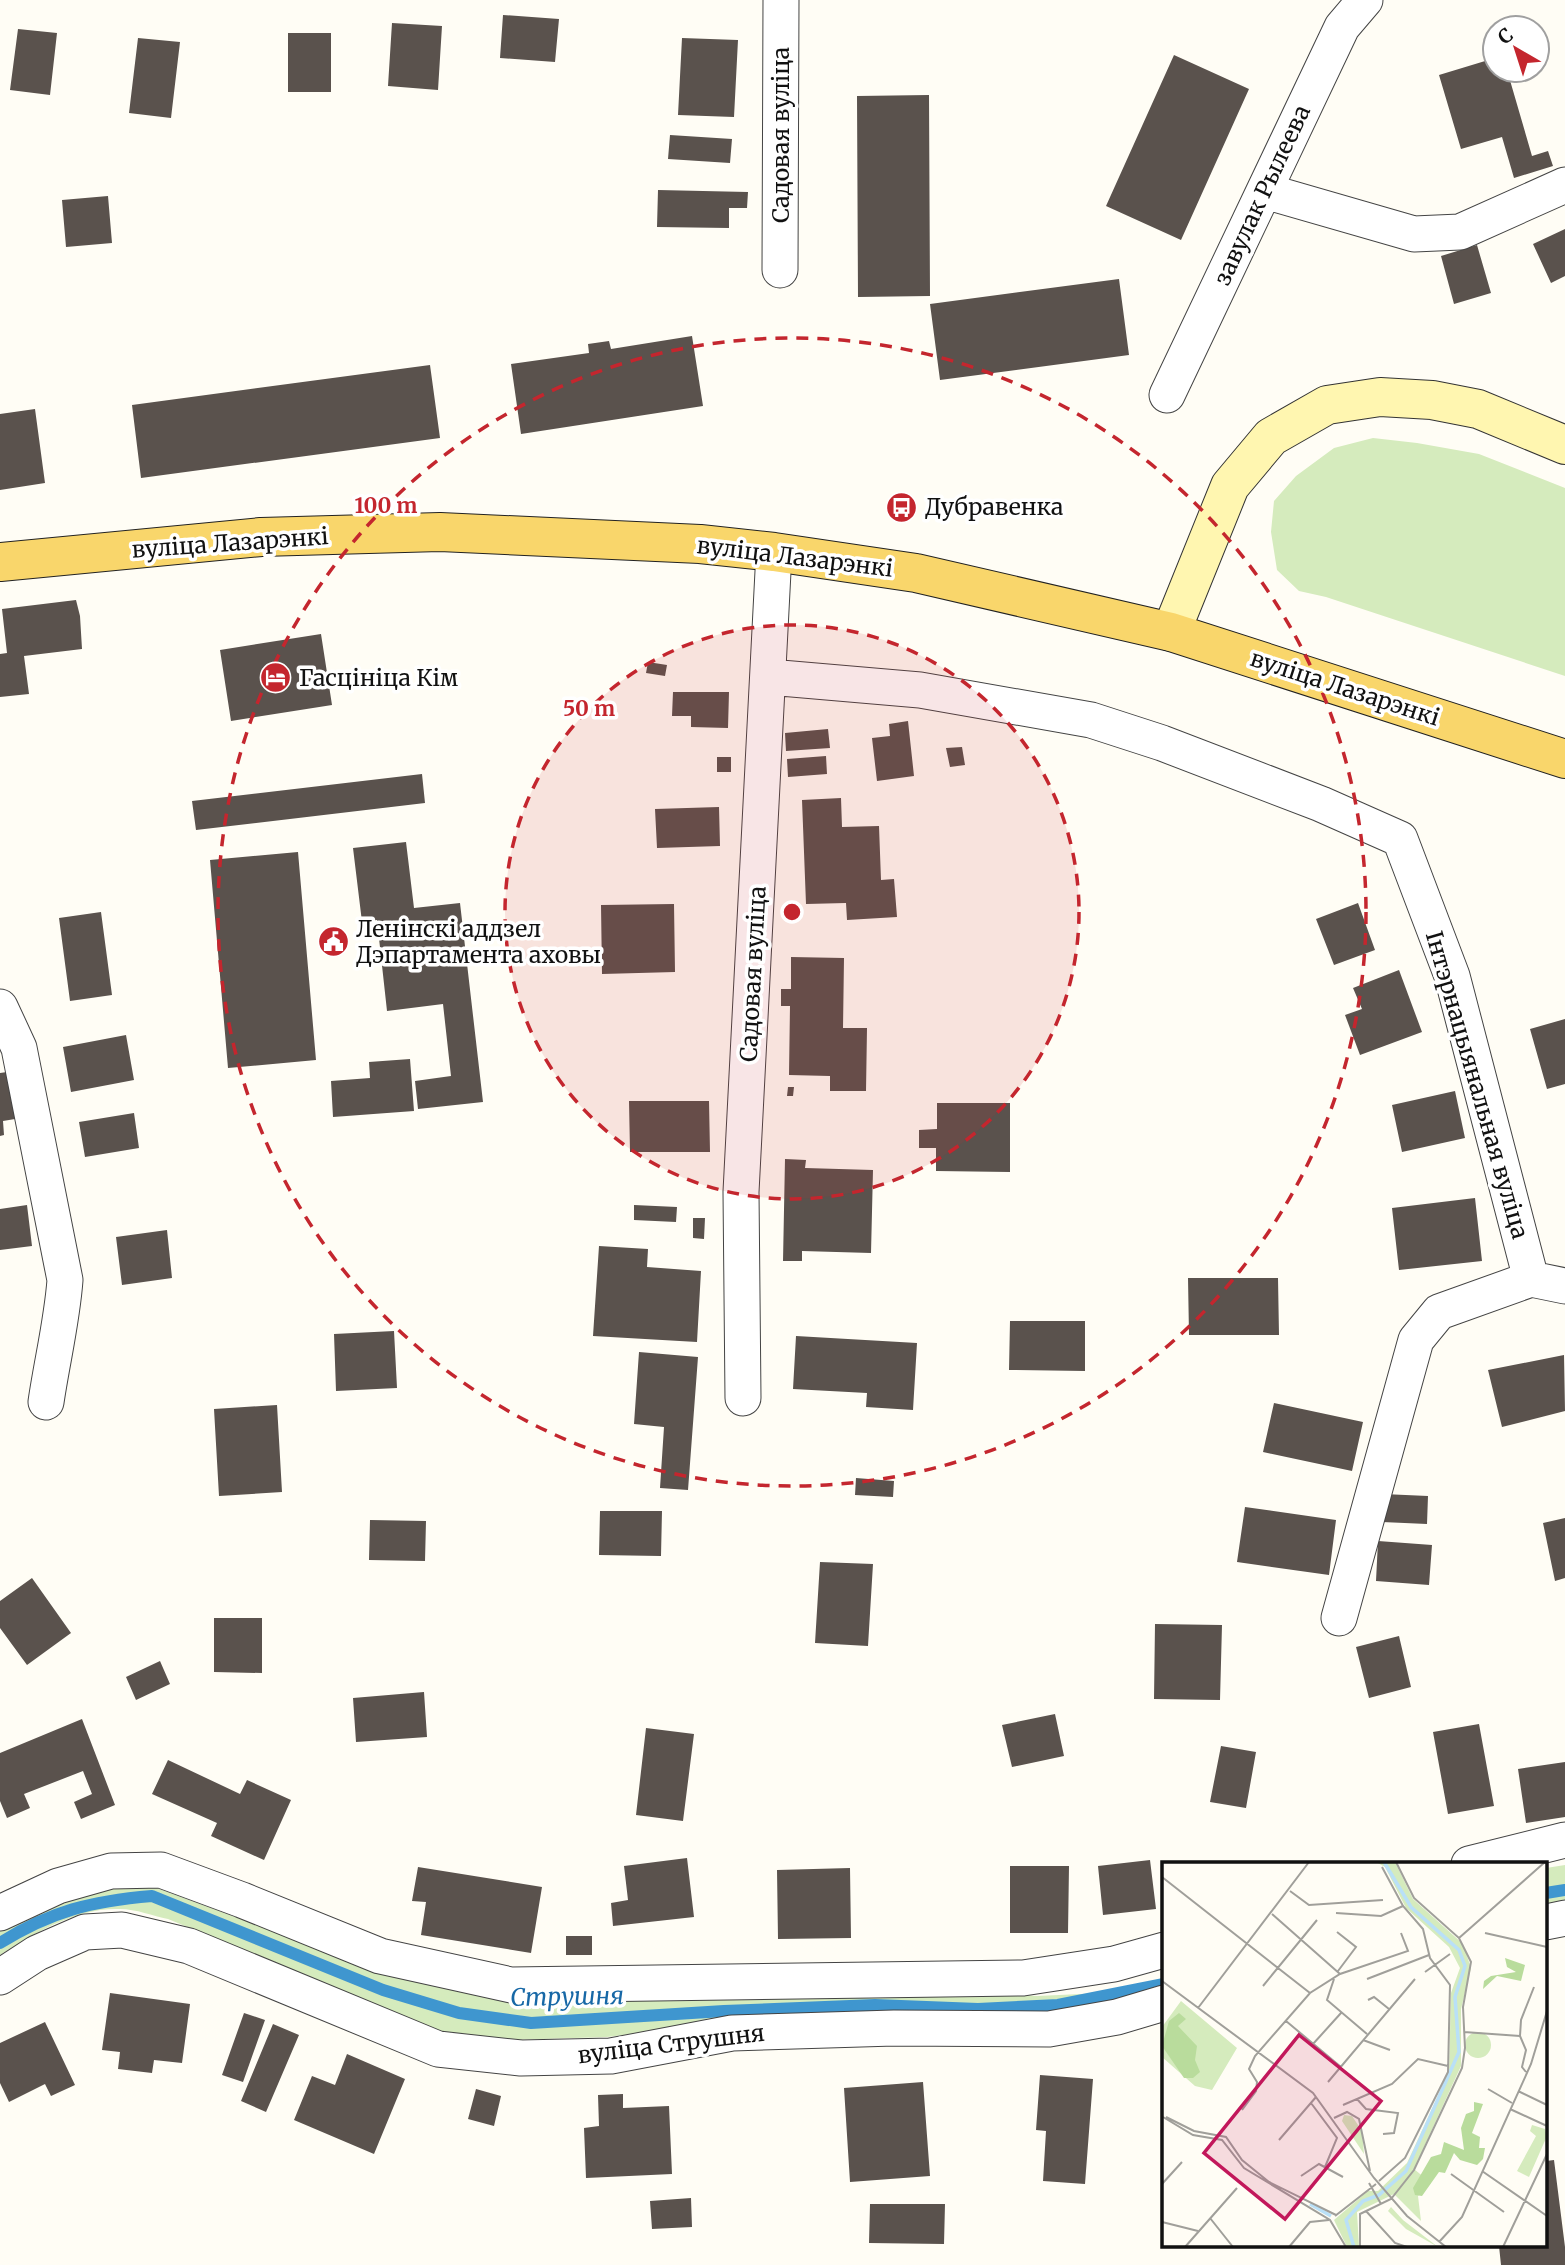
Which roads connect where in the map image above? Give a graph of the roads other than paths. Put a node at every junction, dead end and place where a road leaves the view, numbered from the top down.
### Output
1 (781, 0) edge
2 (1365, 0) edge
3 (1565, 185) edge
4 (1265, 191) junction
5 (780, 270) dead end
6 (1167, 395) dead end
7 (1565, 445) edge
8 (774, 552) junction
9 (0, 562) edge
10 (1171, 632) junction
11 (769, 677) junction
12 (1565, 759) edge
13 (0, 1007) edge
14 (1531, 1279) junction
15 (1565, 1286) edge
16 (743, 1398) dead end
17 (46, 1402) dead end
18 (1339, 1618) dead end
19 (1565, 1840) edge
20 (1477, 1862) edge
21 (0, 1913) edge
22 (1162, 1951) edge
23 (0, 1977) edge
24 (1162, 2004) edge

1 - 5 street, Садовая вуліца
2 - 4 street, завулак Рылеева
3 - 4 street
4 - 6 street, завулак Рылеева
7 - 10 street
8 - 9 main road, вуліца Лазарэнкі
8 - 10 main road, вуліца Лазарэнкі
8 - 11 street, Садовая вуліца
10 - 12 main road, вуліца Лазарэнкі
11 - 14 street, Інтэрнацыянальная вуліца
11 - 16 street, Садовая вуліца
13 - 17 street
14 - 15 street
14 - 18 street
19 - 20 street
21 - 22 street
23 - 24 street, вуліца Струшня

